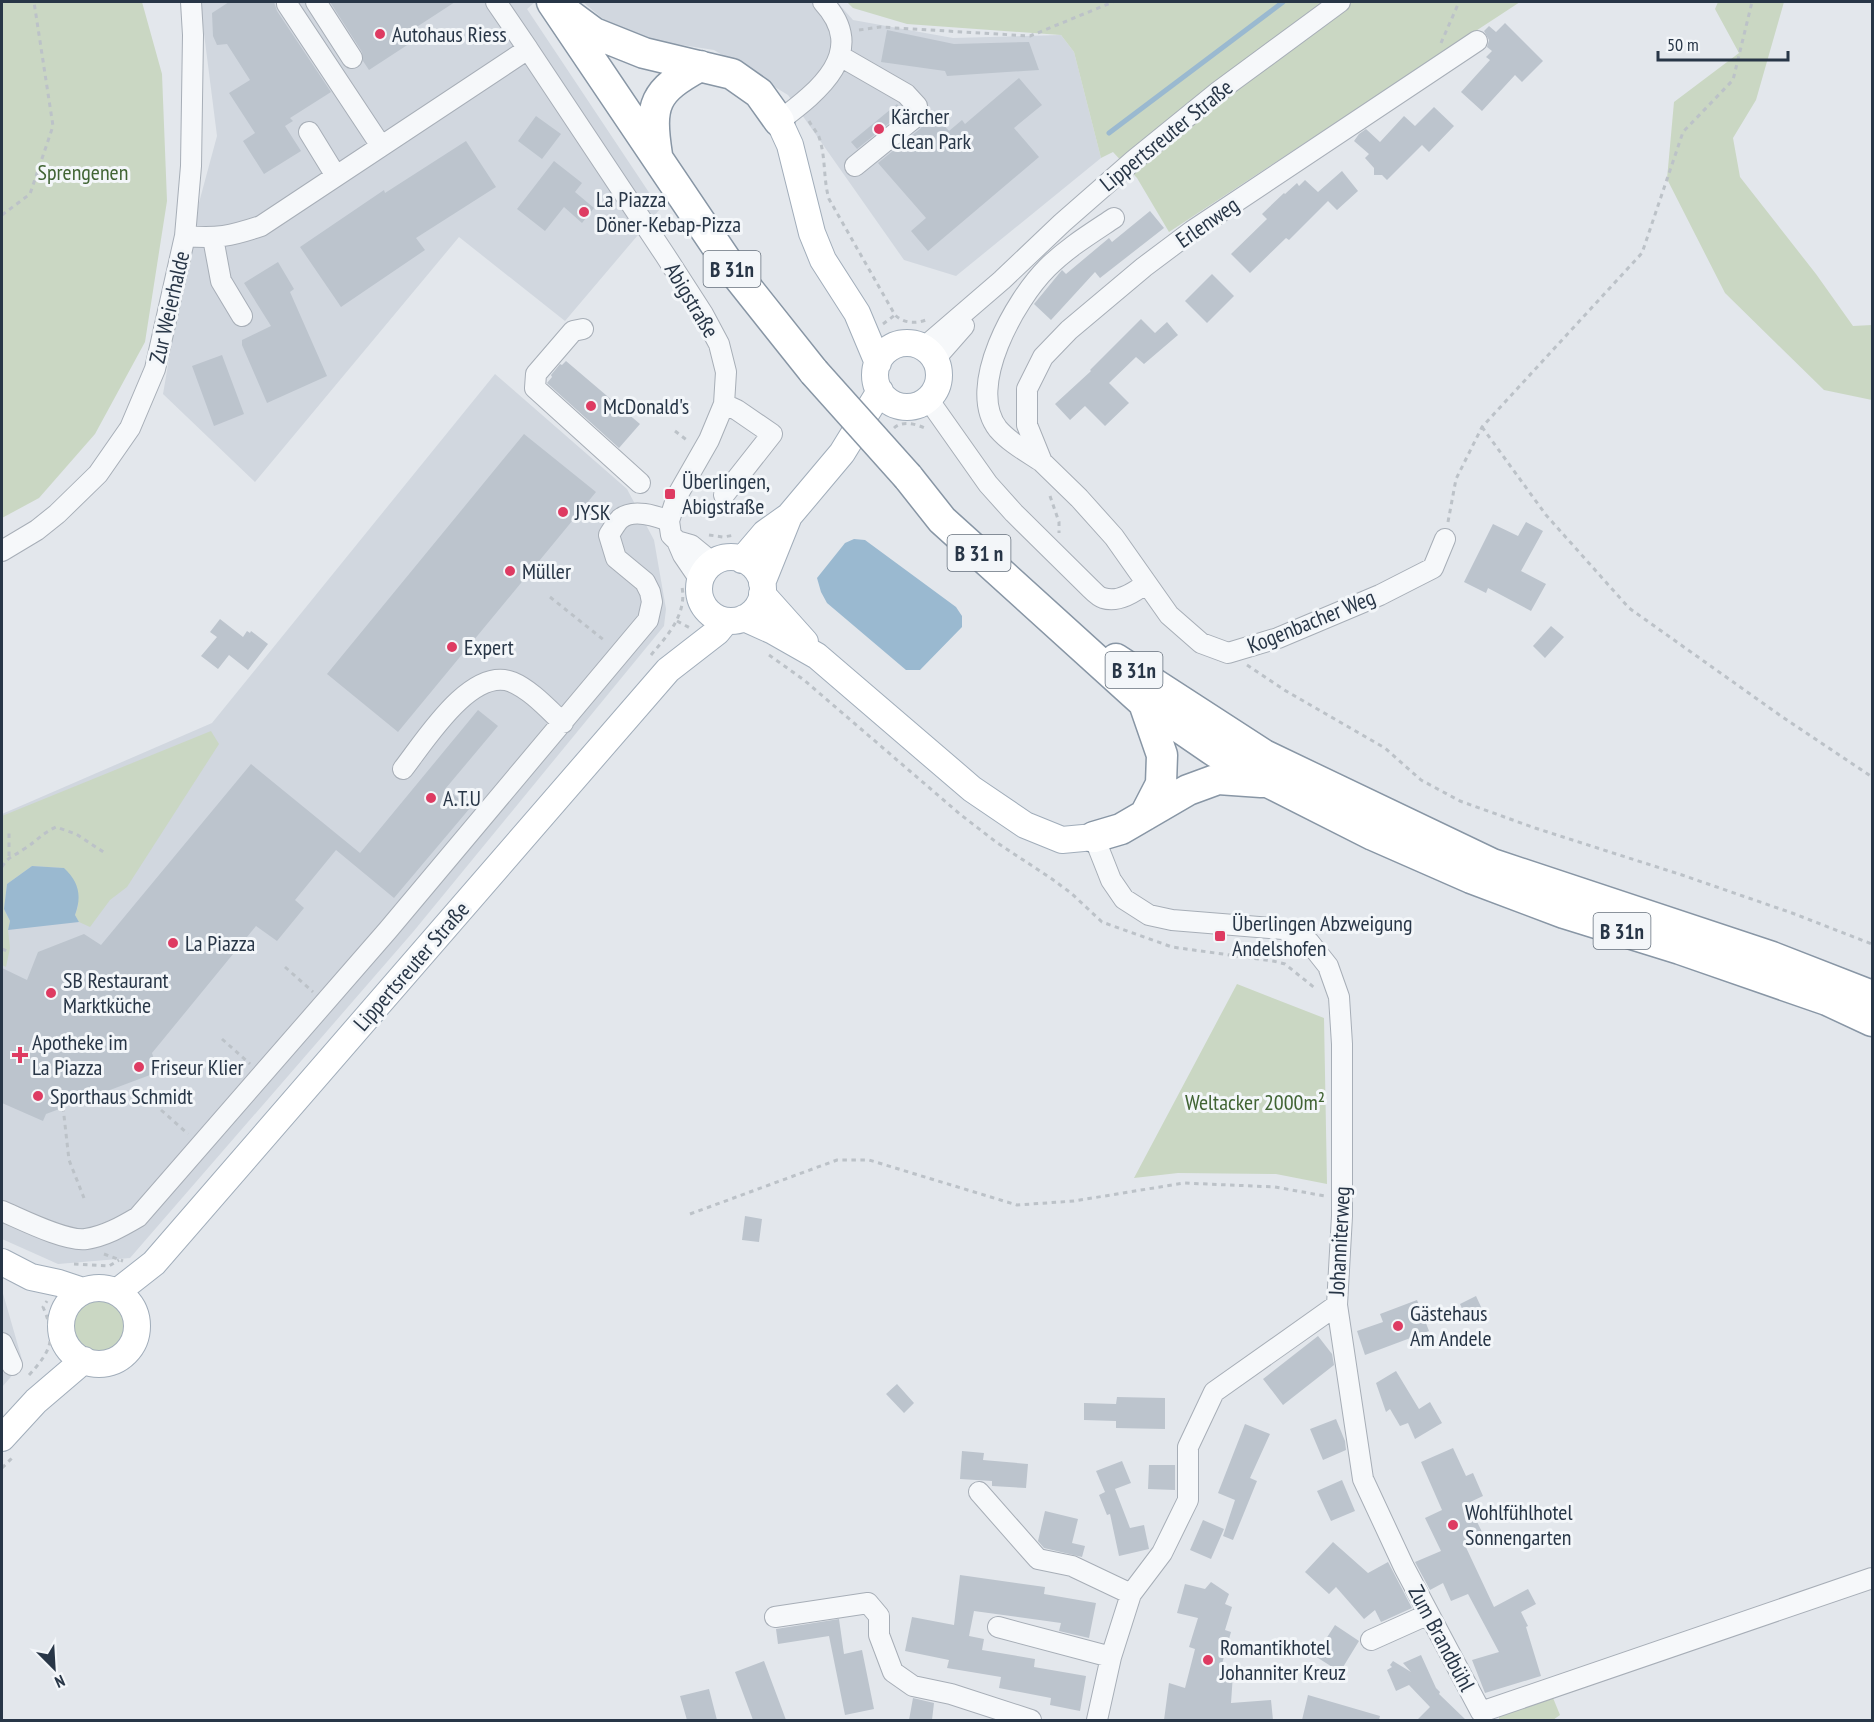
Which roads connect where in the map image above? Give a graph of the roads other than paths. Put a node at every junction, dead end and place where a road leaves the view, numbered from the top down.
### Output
1 (191, 2) edge
2 (316, 2) edge
3 (496, 2) edge
4 (552, 2) edge
5 (823, 2) edge
6 (1340, 2) edge
7 (287, 4) dead end
8 (1477, 41) dead end
9 (528, 49) junction
10 (840, 56) junction
11 (352, 58) dead end
12 (700, 66) junction
13 (789, 113) junction
14 (309, 132) dead end
15 (381, 146) junction
16 (658, 160) junction
17 (855, 166) dead end
18 (336, 176) junction
19 (1114, 218) dead end
20 (185, 236) junction
21 (213, 238) junction
22 (857, 313) junction
23 (242, 316) dead end
24 (583, 329) dead end
25 (919, 350) junction
26 (878, 363) junction
27 (890, 399) junction
28 (928, 399) junction
29 (724, 404) junction
30 (1042, 462) junction
31 (908, 477) joint
32 (640, 483) dead end
33 (724, 495) dead end
34 (789, 516) junction
35 (669, 521) junction
36 (1445, 539) road end
37 (2, 551) edge
38 (742, 560) junction
39 (698, 575) junction
40 (1145, 584) junction
41 (762, 588) junction
42 (704, 607) junction
43 (735, 619) junction
44 (1057, 623) junction
45 (816, 656) junction
46 (668, 670) junction
47 (1144, 703) junction
48 (563, 723) junction
49 (403, 769) dead end
50 (1270, 783) junction
51 (1145, 815) junction
52 (1094, 837) junction
53 (1872, 996) edge
54 (1872, 1021) edge
55 (2, 1211) edge
56 (2, 1262) edge
57 (154, 1263) junction
58 (31, 1276) junction
59 (83, 1292) junction
60 (117, 1292) junction
61 (1337, 1305) junction
62 (53, 1310) junction
63 (134, 1311) junction
64 (64, 1341) junction
65 (2, 1344) edge
66 (84, 1360) junction
67 (24, 1382) junction
68 (2, 1438) edge
69 (980, 1492) dead end
70 (1872, 1578) edge
71 (1131, 1594) junction
72 (1429, 1614) junction
73 (775, 1617) dead end
74 (999, 1627) dead end
75 (1371, 1640) dead end
76 (1111, 1657) junction
77 (1477, 1716) edge
78 (1031, 1720) edge
79 (1097, 1720) edge

1 - 20 street, Zur Weierhalde
2 - 11 street
3 - 9 street, Abigstraße
4 - 12 highway, B 31n
4 - 16 highway, B 31n
5 - 10 street
6 - 25 street, Lippertsreuter Straße
7 - 15 street
8 - 30 street, Erlenweg
9 - 15 street
9 - 29 street, Abigstraße
10 - 13 street
10 - 17 street
12 - 13 highway, B 31n
12 - 16 highway, B 31n
13 - 22 main road, B 31n
14 - 18 street
15 - 18 street
16 - 31 highway, B 31n, bridge
18 - 21 street
19 - 30 street, Erlenweg
20 - 21 street
20 - 37 street, Zur Weierhalde
21 - 23 street
22 - 25 main road, B 31n
22 - 26 main road, B 31n
24 - 32 street
25 - 26 main road
25 - 28 main road
26 - 27 main road
27 - 28 main road
27 - 34 main road
28 - 40 street
29 - 33 street
29 - 35 street, Abigstraße
30 - 40 street, Erlenweg
31 - 44 highway, B 31 n
34 - 38 main road
34 - 41 main road
35 - 39 street
35 - 48 street
36 - 40 street, Kogenbacher Weg
38 - 39 main road
38 - 41 main road
39 - 42 main road
41 - 43 main road
41 - 45 main road
42 - 43 main road
42 - 46 main road, Lippertsreuter Straße
43 - 45 main road
43 - 46 main road, Lippertsreuter Straße
44 - 47 highway, B 31n
44 - 53 highway, B 31n
45 - 52 main road
46 - 57 main road, Lippertsreuter Straße
47 - 50 highway, B 31n
47 - 51 highway, B 31n
48 - 49 street
48 - 55 street
50 - 51 highway, B 31n
50 - 54 highway, B 31n
51 - 52 highway
52 - 61 street, Johanniterweg
56 - 58 main road
57 - 60 main road, Lippertsreuter Straße
57 - 63 main road, Lippertsreuter Straße
58 - 59 main road
58 - 62 main road
59 - 60 main road
59 - 62 main road
60 - 63 main road
61 - 71 street, Johanniterweg
61 - 72 street, Zum Brandbühl
62 - 64 main road
63 - 66 main road
64 - 66 main road
64 - 67 main road
65 - 67 street
66 - 67 main road
67 - 68 main road
69 - 71 street
70 - 77 street, Zum Brandbühl
71 - 76 street, Johanniterweg
72 - 75 street
72 - 77 street, Zum Brandbühl
73 - 78 street
74 - 76 street
76 - 79 street, Johanniterweg

